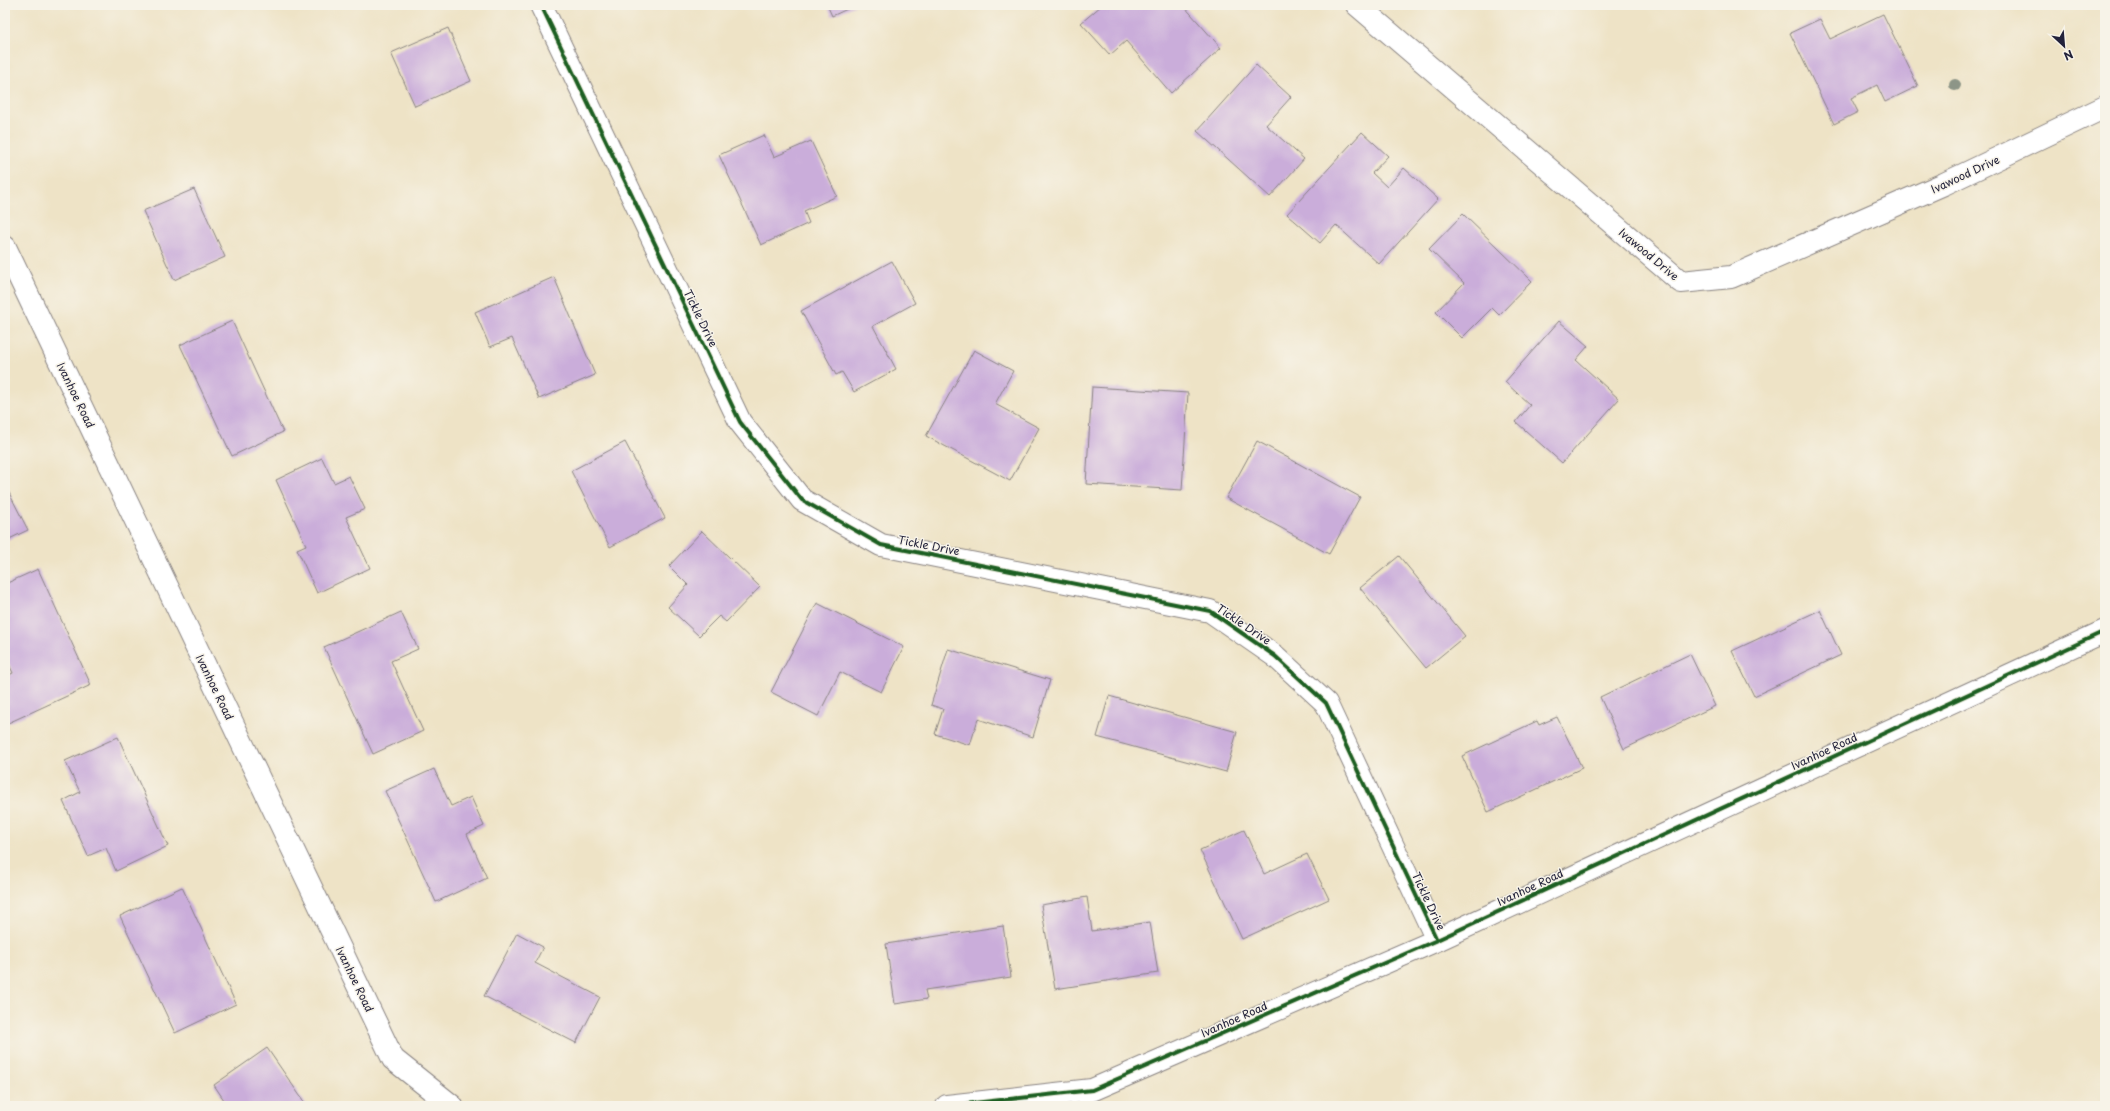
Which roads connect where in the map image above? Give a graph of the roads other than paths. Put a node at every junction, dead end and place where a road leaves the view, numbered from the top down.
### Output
1 (541, 5) edge
2 (1357, 5) edge
3 (2105, 107) edge
4 (5, 247) edge
5 (2105, 631) edge
6 (1437, 940) junction
7 (1096, 1098) edge
8 (452, 1106) edge
9 (947, 1106) edge

1 - 6 street, Tickle Drive
2 - 3 street, Ivawood Drive
4 - 8 street, Ivanhoe Road
5 - 6 street, Ivanhoe Road
6 - 7 street, Ivanhoe Road
7 - 9 street, Ivanhoe Road

